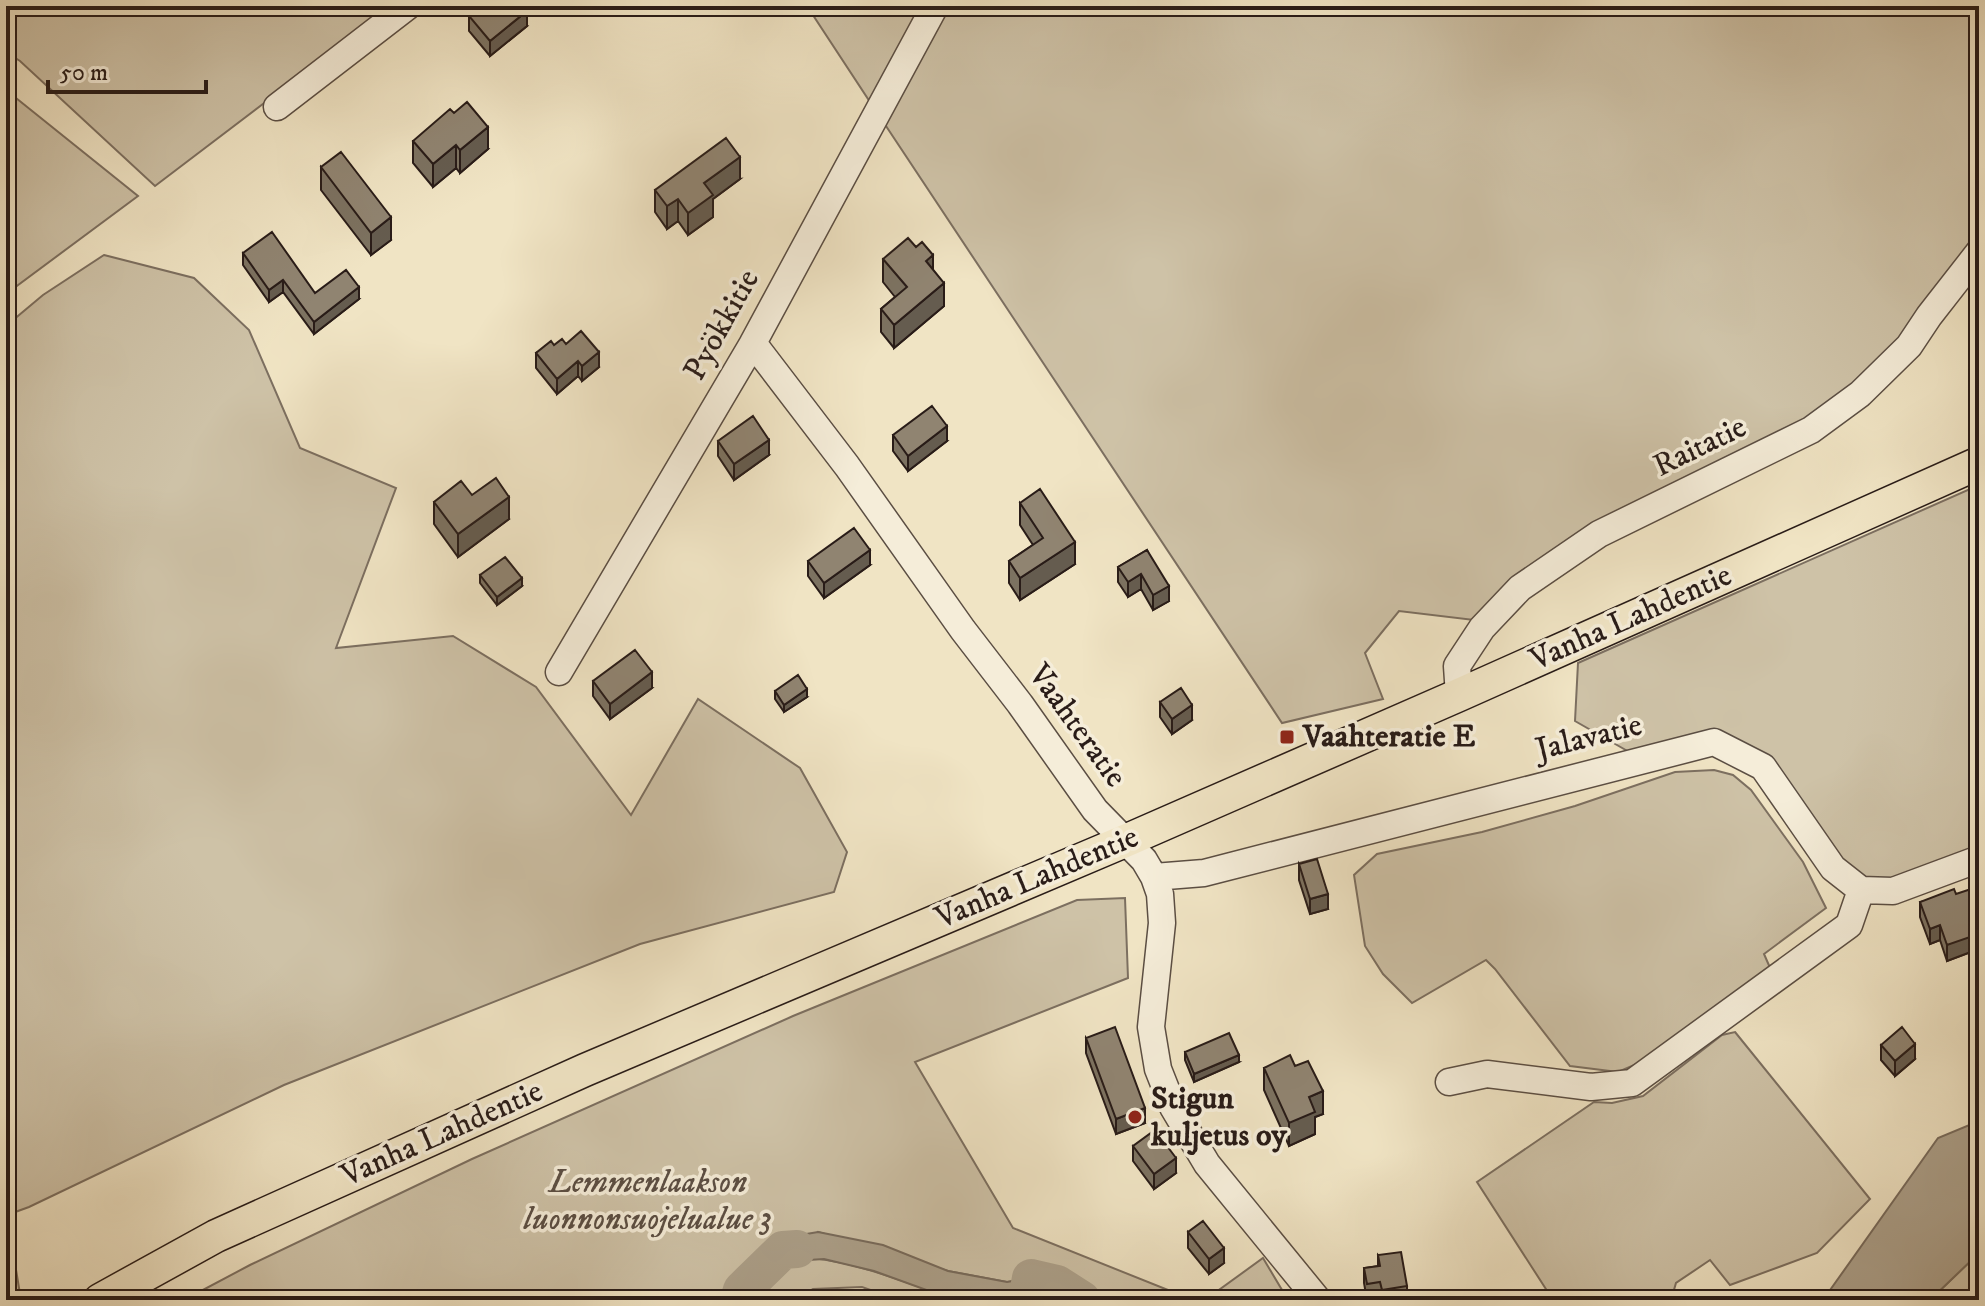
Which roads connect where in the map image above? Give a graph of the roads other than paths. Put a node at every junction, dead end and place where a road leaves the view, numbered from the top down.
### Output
1 (408, 6) edge
2 (935, 6) edge
3 (277, 107) dead end
4 (1979, 252) edge
5 (753, 343) junction
6 (1979, 463) edge
7 (559, 672) dead end
8 (1459, 695) junction
9 (1125, 841) junction
10 (1979, 859) edge
11 (1154, 877) junction
12 (1861, 890) junction
13 (1449, 1082) dead end
14 (100, 1300) edge
15 (1318, 1300) edge

1 - 3 street
2 - 5 street, Pyökkitie
4 - 8 street, Raitatie
5 - 7 street, Pyökkitie
5 - 9 street, Vaahteratie
6 - 8 main road, Vanha Lahdentie
8 - 9 main road, Vanha Lahdentie
9 - 11 street, Vaahteratie
9 - 14 main road, Vanha Lahdentie
10 - 12 street
11 - 12 street, Jalavatie
11 - 15 street, Vaahteratie
12 - 13 street

